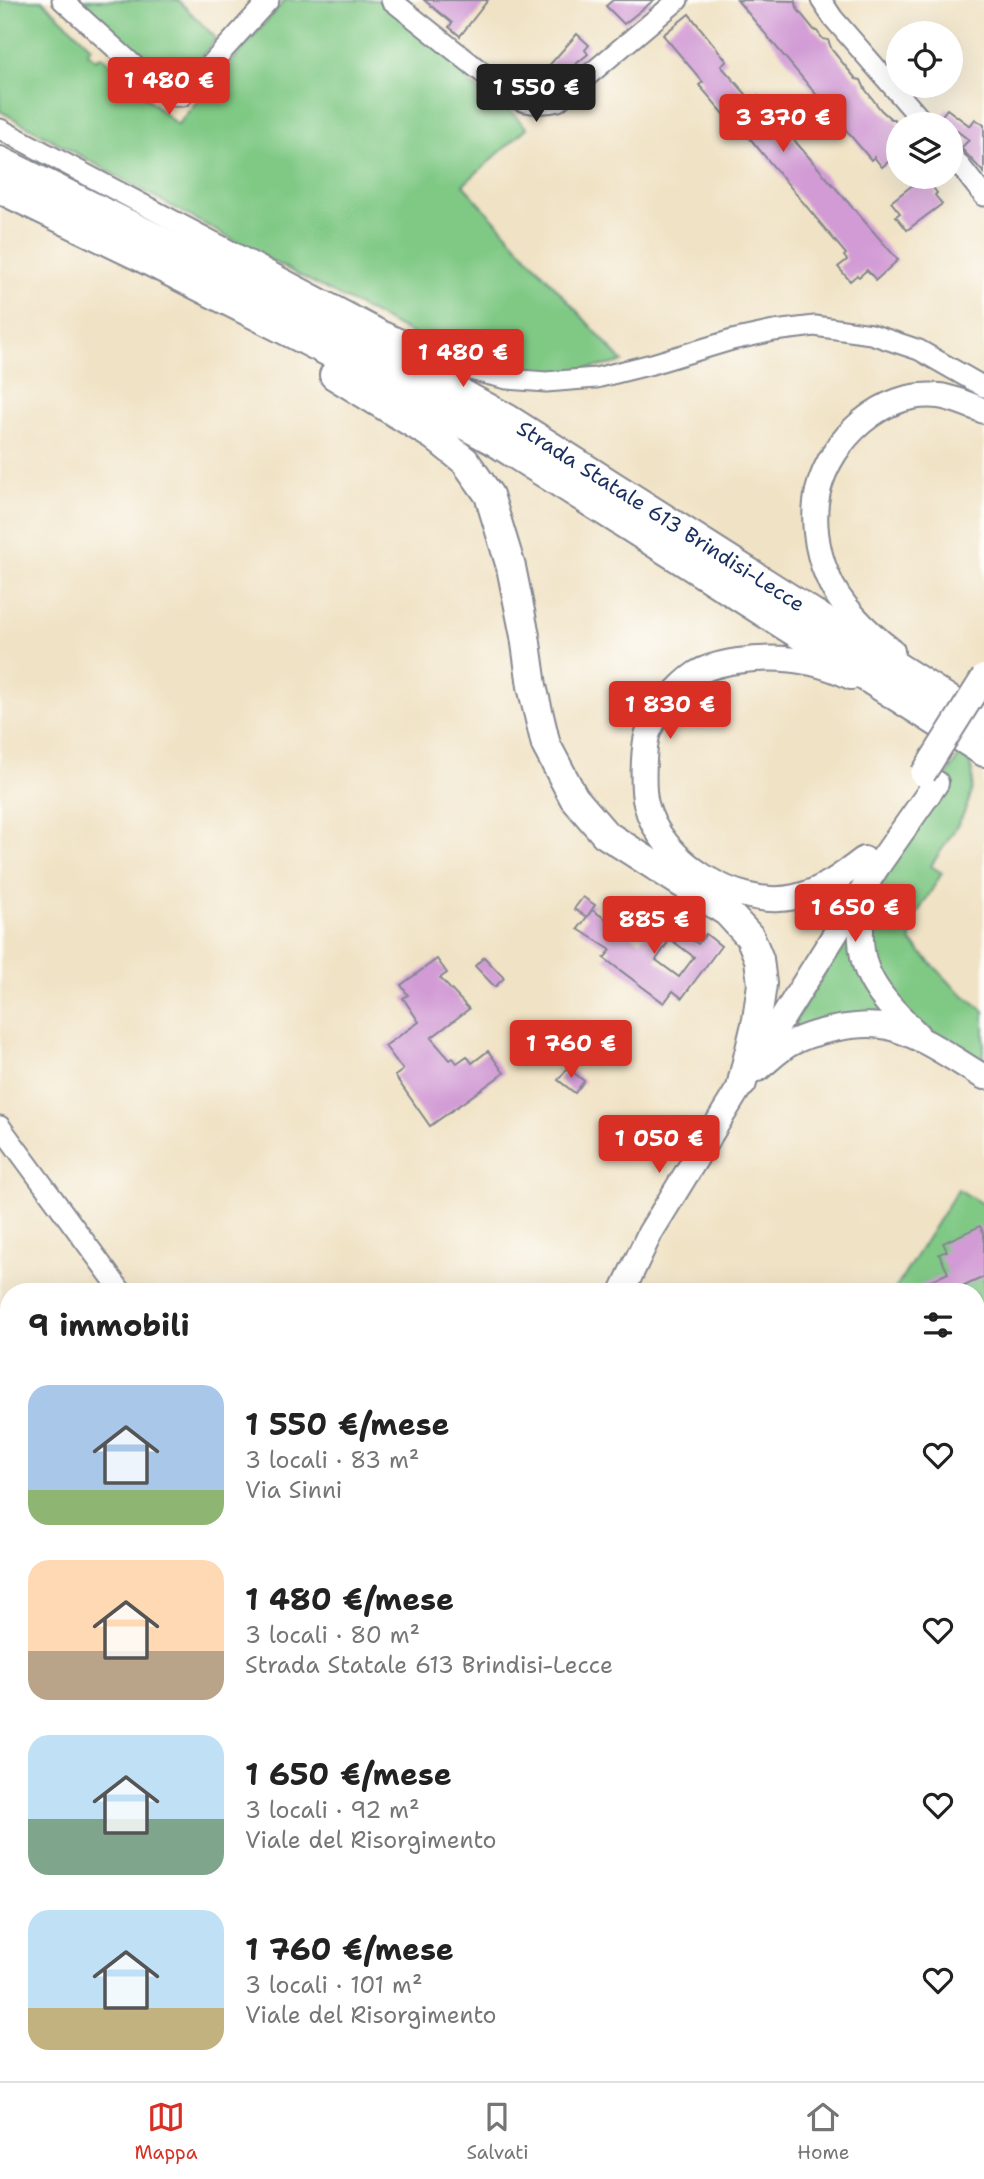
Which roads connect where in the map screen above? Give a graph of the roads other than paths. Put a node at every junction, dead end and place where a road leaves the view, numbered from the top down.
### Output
1 (62, 0) edge
2 (269, 0) edge
3 (391, 0) edge
4 (678, 0) edge
5 (821, 0) edge
6 (915, 112) edge
7 (0, 129) edge
8 (0, 162) edge
9 (963, 169) edge
10 (0, 189) edge
11 (984, 196) edge
12 (141, 257) junction
13 (984, 387) edge
14 (984, 411) edge
15 (984, 677) edge
16 (933, 705) junction
17 (984, 707) edge
18 (984, 722) edge
19 (984, 752) edge
20 (930, 779) junction
21 (871, 863) junction
22 (928, 1044) junction
23 (984, 1077) edge
24 (742, 1083) junction
25 (0, 1126) edge
26 (115, 1283) edge
27 (626, 1283) edge

1 - 2 street
3 - 4 street
5 - 6 street
7 - 13 street
8 - 16 highway, Strada Statale 613 Brindisi-Lecce
9 - 11 street
10 - 12 highway, Strada Statale 613 Brindisi-Lecce
12 - 16 highway, Strada Statale 613 Brindisi-Lecce
12 - 24 highway
14 - 16 main road
15 - 20 main road, bridge
16 - 18 highway
16 - 19 highway
16 - 21 main road
17 - 20 main road
20 - 21 main road
21 - 22 main road
21 - 24 main road
22 - 23 main road
22 - 24 main road
24 - 27 main road
25 - 26 street

